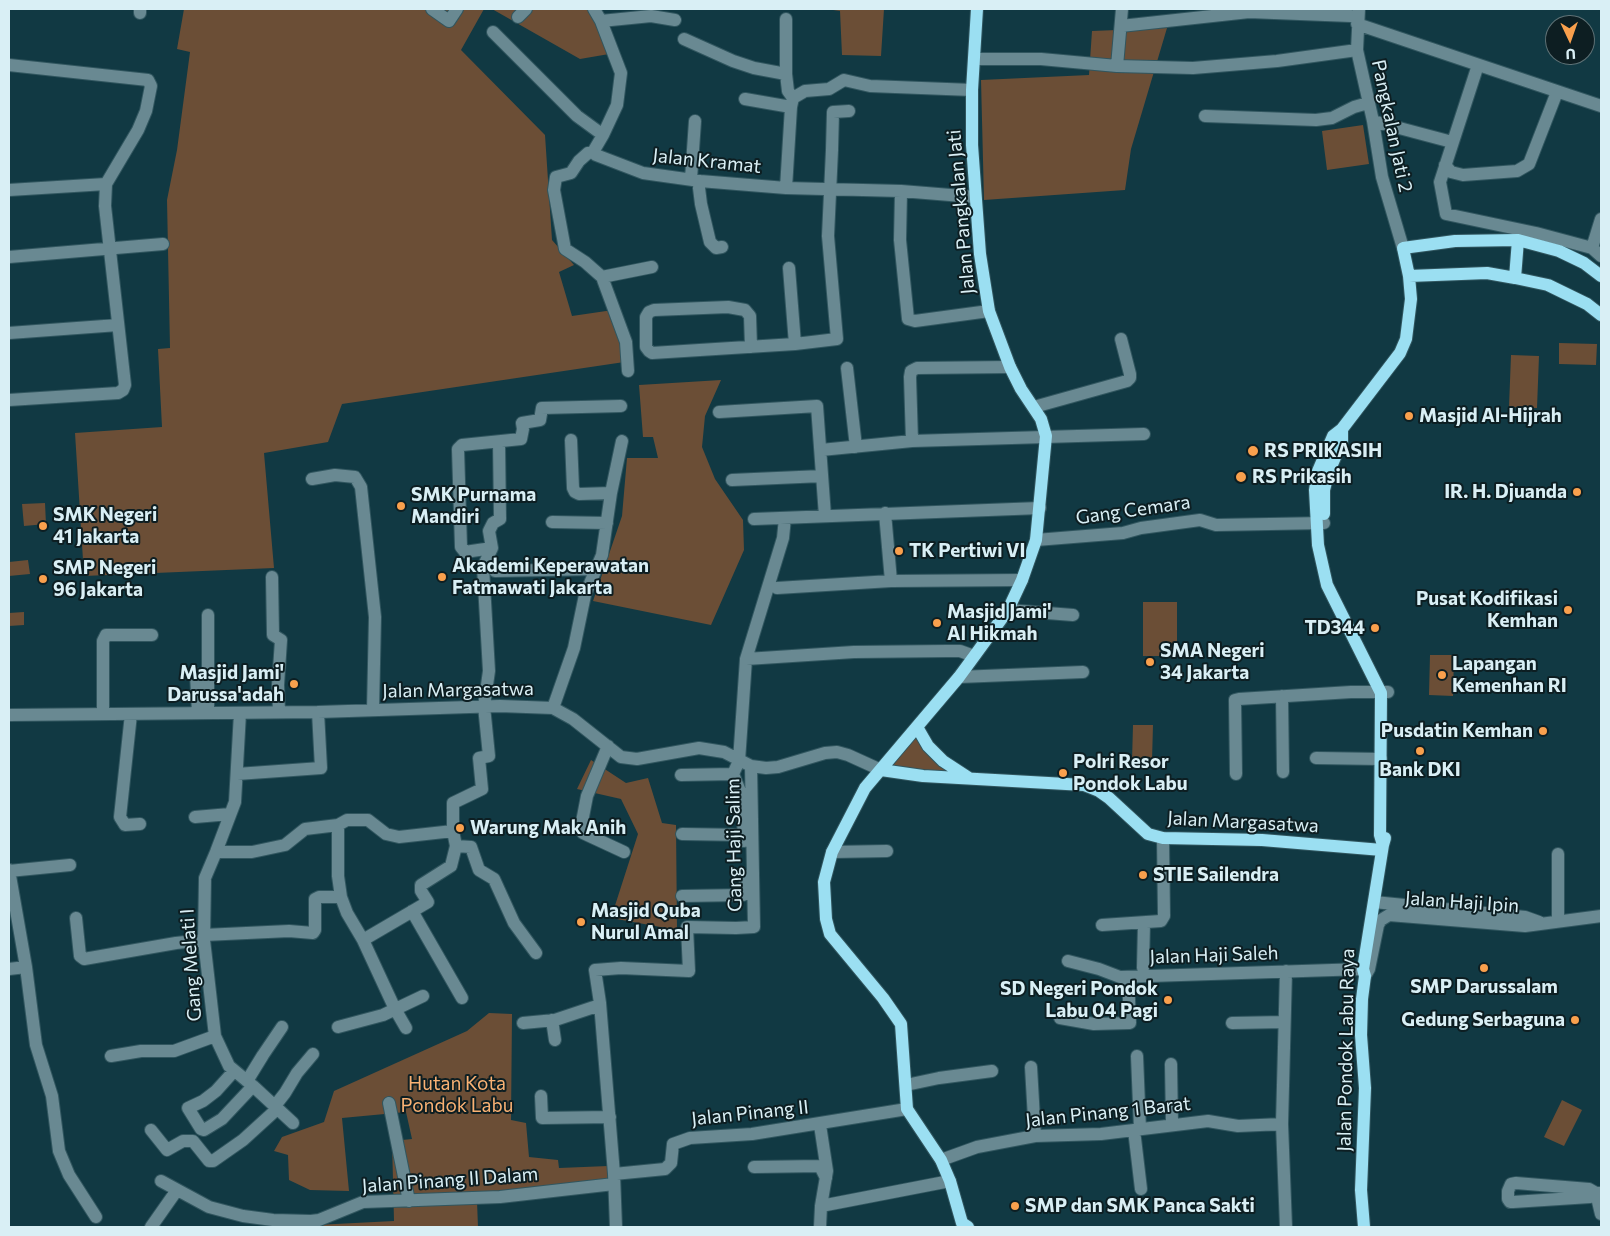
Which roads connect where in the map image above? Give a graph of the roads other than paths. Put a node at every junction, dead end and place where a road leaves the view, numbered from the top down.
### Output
1 (432, 9) edge
2 (457, 9) edge
3 (594, 9) edge
4 (977, 9) edge
5 (1122, 9) edge
6 (1358, 17) edge
7 (786, 18) dead end
8 (675, 20) dead end
9 (601, 21) junction
10 (1121, 26) junction
11 (493, 32) dead end
12 (684, 39) dead end
13 (1357, 50) junction
14 (974, 59) junction
15 (9, 65) edge
16 (1478, 65) junction
17 (1117, 66) junction
18 (786, 74) junction
19 (972, 90) junction
20 (1557, 92) junction
21 (745, 99) dead end
22 (792, 102) junction
23 (1368, 103) junction
24 (1601, 106) edge
25 (849, 111) dead end
26 (1205, 116) dead end
27 (695, 121) dead end
28 (1373, 121) junction
29 (604, 135) junction
30 (1452, 142) junction
31 (593, 152) junction
32 (1445, 165) junction
33 (695, 180) junction
34 (106, 184) junction
35 (786, 188) junction
36 (9, 190) edge
37 (830, 190) junction
38 (900, 191) junction
39 (975, 197) junction
40 (1601, 219) edge
41 (1518, 240) junction
42 (163, 244) dead end
43 (722, 247) dead end
44 (1403, 248) junction
45 (109, 249) junction
46 (1597, 252) edge
47 (9, 257) edge
48 (652, 267) dead end
49 (789, 268) dead end
50 (1409, 276) junction
51 (1601, 276) edge
52 (602, 277) junction
53 (1515, 278) junction
54 (989, 312) junction
55 (1601, 315) edge
56 (118, 325) junction
57 (9, 333) edge
58 (1121, 339) dead end
59 (795, 344) junction
60 (751, 347) junction
61 (1010, 367) junction
62 (847, 368) dead end
63 (628, 371) dead end
64 (9, 400) edge
65 (621, 406) dead end
66 (1034, 407) junction
67 (719, 412) dead end
68 (1144, 434) dead end
69 (1042, 436) junction
70 (570, 440) dead end
71 (622, 441) dead end
72 (912, 441) junction
73 (499, 442) junction
74 (856, 446) junction
75 (821, 450) junction
76 (822, 476) junction
77 (312, 479) dead end
78 (732, 480) dead end
79 (611, 493) junction
80 (1031, 508) junction
81 (885, 513) junction
82 (825, 516) junction
83 (785, 518) junction
84 (754, 519) dead end
85 (552, 522) dead end
86 (1320, 523) junction
87 (607, 524) junction
88 (1036, 540) junction
89 (492, 548) junction
90 (596, 569) junction
91 (495, 571) dead end
92 (272, 577) dead end
93 (1013, 580) junction
94 (891, 581) junction
95 (777, 588) dead end
96 (1008, 610) junction
97 (208, 615) dead end
98 (1073, 615) dead end
99 (152, 635) dead end
100 (968, 654) junction
101 (746, 659) junction
102 (1083, 672) dead end
103 (196, 674) dead end
104 (959, 676) junction
105 (1385, 692) junction
106 (1282, 696) junction
107 (484, 706) junction
108 (552, 708) junction
109 (373, 710) junction
110 (279, 712) junction
111 (318, 712) junction
112 (203, 713) junction
113 (240, 713) junction
114 (103, 714) junction
115 (131, 714) junction
116 (9, 715) edge
117 (917, 726) junction
118 (608, 746) junction
119 (1384, 754) junction
120 (1316, 758) dead end
121 (739, 761) junction
122 (751, 766) junction
123 (881, 770) junction
124 (1283, 772) dead end
125 (237, 774) junction
126 (734, 774) junction
127 (1236, 774) dead end
128 (681, 775) dead end
129 (971, 780) junction
130 (230, 814) junction
131 (194, 817) dead end
132 (140, 824) dead end
133 (338, 825) junction
134 (454, 831) junction
135 (682, 834) dead end
136 (744, 834) junction
137 (1163, 838) junction
138 (1381, 843) junction
139 (456, 846) junction
140 (887, 851) dead end
141 (216, 852) junction
142 (624, 852) dead end
143 (832, 852) junction
144 (1558, 854) dead end
145 (70, 865) dead end
146 (9, 871) edge
147 (682, 896) dead end
148 (341, 897) junction
149 (1374, 902) junction
150 (412, 911) junction
151 (1447, 914) junction
152 (1601, 916) edge
153 (76, 918) dead end
154 (1558, 921) junction
155 (1144, 923) junction
156 (1102, 925) dead end
157 (204, 938) junction
158 (364, 940) junction
159 (536, 953) dead end
160 (1068, 962) dead end
161 (26, 967) junction
162 (1143, 968) dead end
163 (9, 969) edge
164 (1286, 971) junction
165 (1364, 972) junction
166 (1128, 977) junction
167 (423, 996) dead end
168 (462, 998) dead end
169 (600, 1005) junction
170 (395, 1009) junction
171 (554, 1017) junction
172 (1060, 1018) dead end
173 (1284, 1022) junction
174 (523, 1023) dead end
175 (1232, 1023) dead end
176 (338, 1026) dead end
177 (282, 1027) dead end
178 (406, 1028) dead end
179 (215, 1036) junction
180 (555, 1040) dead end
181 (314, 1054) dead end
182 (112, 1056) dead end
183 (1137, 1056) dead end
184 (1171, 1064) dead end
185 (1030, 1067) dead end
186 (234, 1071) junction
187 (992, 1071) dead end
188 (250, 1084) junction
189 (906, 1085) junction
190 (541, 1096) dead end
191 (389, 1103) dead end
192 (275, 1108) junction
193 (908, 1109) junction
194 (610, 1117) junction
195 (293, 1123) dead end
196 (820, 1124) junction
197 (1172, 1124) junction
198 (1282, 1124) junction
199 (151, 1130) dead end
200 (1137, 1130) junction
201 (1035, 1136) junction
202 (941, 1160) junction
203 (754, 1167) dead end
204 (826, 1178) junction
205 (614, 1179) junction
206 (161, 1181) dead end
207 (950, 1181) junction
208 (1141, 1189) dead end
209 (177, 1190) junction
210 (1599, 1193) edge
211 (409, 1201) junction
212 (821, 1206) junction
213 (1601, 1214) edge
214 (96, 1216) dead end
215 (242, 1222) edge
216 (151, 1227) edge
217 (616, 1227) edge
218 (820, 1227) edge
219 (968, 1227) edge
220 (1286, 1227) edge
221 (1364, 1227) edge

1 - 2 street
3 - 9 street
4 - 14 main road, Jalan Pangkalan Jati
5 - 10 street
6 - 10 street
6 - 13 street, Pangkalan Jati 2
6 - 16 street
7 - 18 street
8 - 9 street
9 - 29 street
10 - 17 street
11 - 29 street
12 - 18 street
13 - 17 street
13 - 23 street, Pangkalan Jati 2
14 - 17 street
14 - 19 main road, Jalan Pangkalan Jati
15 - 34 street
16 - 20 street
16 - 30 street
18 - 22 street
19 - 22 street
19 - 39 main road, Jalan Pangkalan Jati
20 - 24 street
20 - 32 street
21 - 22 street
22 - 35 street
23 - 26 street
23 - 28 street, Pangkalan Jati 2
25 - 37 street
27 - 33 street
28 - 30 street
28 - 44 street, Pangkalan Jati 2
29 - 31 street
30 - 32 street
31 - 33 street, Jalan Kramat
31 - 52 street
32 - 46 street
33 - 35 street, Jalan Kramat
33 - 43 street
34 - 36 street
34 - 45 street
35 - 37 street, Jalan Kramat
37 - 38 street, Jalan Kramat
37 - 59 street
38 - 39 street, Jalan Kramat
38 - 54 street
39 - 54 main road, Jalan Pangkalan Jati
40 - 46 street
41 - 44 main road
41 - 51 main road
41 - 53 main road
42 - 45 street
44 - 50 main road, Jalan Pondok Labu Raya
45 - 47 street
45 - 56 street
48 - 52 street
49 - 59 street
50 - 53 main road
50 - 86 main road, Jalan Pondok Labu Raya
52 - 63 street
53 - 55 main road
54 - 61 main road, Jalan Pangkalan Jati
56 - 57 street
56 - 64 street
58 - 66 street
59 - 60 street
60 - 60 street
61 - 66 main road, Jalan Pangkalan Jati
61 - 72 street
62 - 74 street
65 - 73 street
66 - 69 main road, Jalan Pangkalan Jati
67 - 75 street
68 - 69 street
69 - 72 street
69 - 80 main road, Jalan Pangkalan Jati
70 - 79 street
71 - 79 street
72 - 74 street
73 - 89 street
73 - 89 street
74 - 75 street
75 - 76 street
76 - 78 street
76 - 82 street
77 - 109 street
79 - 87 street
80 - 81 street
80 - 88 main road, Jalan Pangkalan Jati
81 - 82 street
81 - 94 street
82 - 83 street
83 - 84 street
83 - 101 street
85 - 87 street
86 - 88 street, Gang Cemara
86 - 105 main road, Jalan Pondok Labu Raya
87 - 90 street
88 - 93 main road, Jalan Pangkalan Jati
89 - 107 street
90 - 91 street
90 - 108 street
92 - 110 street
93 - 94 street
93 - 96 main road, Jalan Pangkalan Jati
94 - 95 street
96 - 98 street
96 - 100 main road, Jalan Pangkalan Jati
97 - 112 street
99 - 114 street
100 - 101 street
100 - 104 main road, Jalan Pangkalan Jati
101 - 121 street
102 - 104 street
103 - 112 street
104 - 117 main road, Jalan Pangkalan Jati
105 - 106 street
105 - 119 main road, Jalan Pondok Labu Raya
106 - 124 street
106 - 127 street
107 - 108 street, Jalan Margasatwa
107 - 109 street, Jalan Margasatwa
107 - 134 street
108 - 118 street, Jalan Margasatwa
109 - 111 street, Jalan Margasatwa
110 - 111 street, Jalan Margasatwa
110 - 113 street, Jalan Margasatwa
111 - 125 street
112 - 113 street, Jalan Margasatwa
112 - 115 street, Jalan Margasatwa
113 - 125 street, Gang Melati I
114 - 115 street, Jalan Margasatwa
114 - 116 street, Jalan Margasatwa
115 - 132 street
117 - 123 main road, Jalan Pangkalan Jati
117 - 129 main road
118 - 121 street, Jalan Margasatwa
118 - 142 street
119 - 120 street
119 - 138 main road, Jalan Pondok Labu Raya
121 - 122 street, Jalan Margasatwa
121 - 126 street
122 - 123 street, Jalan Margasatwa
122 - 169 street, Gang Haji Salim
123 - 129 main road, Jalan Margasatwa
123 - 143 main road, Jalan Pangkalan Jati
125 - 130 street, Gang Melati I
126 - 128 street
126 - 136 street
129 - 137 main road, Jalan Margasatwa
130 - 131 street
130 - 141 street, Gang Melati I
133 - 134 street
133 - 141 street
133 - 148 street
134 - 139 street
135 - 136 street
136 - 147 street
137 - 138 main road, Jalan Margasatwa
137 - 155 street
138 - 149 main road, Jalan Pondok Labu Raya
139 - 150 street
139 - 159 street
140 - 143 street
141 - 157 street, Gang Melati I
143 - 189 main road, Jalan Pangkalan Jati
144 - 154 street
145 - 146 street
146 - 161 street
148 - 157 street
148 - 158 street
149 - 151 street, Jalan Haji Ipin
149 - 165 main road, Jalan Pondok Labu Raya
150 - 158 street
150 - 168 street
151 - 154 street, Jalan Haji Ipin
151 - 165 street, Jalan Haji Ipin
152 - 154 street, Jalan Haji Ipin
153 - 157 street
155 - 156 street
155 - 162 street
157 - 179 street, Gang Melati I
158 - 170 street
160 - 166 street, Jalan Haji Saleh
161 - 163 street
161 - 214 street
164 - 165 street, Jalan Haji Saleh
164 - 166 street, Jalan Haji Saleh
164 - 173 street
165 - 221 main road, Jalan Pondok Labu Raya
166 - 172 street
167 - 170 street
169 - 171 street
169 - 194 street
170 - 176 street
170 - 178 street
171 - 174 street
171 - 180 street
173 - 175 street
173 - 198 street
177 - 188 street
179 - 182 street
179 - 186 street, Gang Melati I
181 - 192 street
183 - 200 street
184 - 197 street
185 - 201 street
186 - 188 street, Gang Melati I
186 - 188 street
187 - 189 street
188 - 192 street, Gang Melati I
189 - 193 main road, Jalan Pangkalan Jati
190 - 194 street
191 - 211 street
192 - 195 street, Gang Melati I
192 - 199 street
193 - 196 street, Jalan Pinang II
193 - 202 main road
194 - 205 street
196 - 204 street, Jalan Pinang II
196 - 205 street, Jalan Pinang II
197 - 198 street, Jalan Pinang 1 Barat
197 - 200 street, Jalan Pinang 1 Barat
198 - 220 street
200 - 201 street, Jalan Pinang 1 Barat
200 - 208 street
201 - 202 street, Jalan Pinang 1 Barat
202 - 207 main road
203 - 204 street
204 - 212 street, Jalan Pinang II
205 - 211 street, Jalan Pinang II Dalam
205 - 217 street
206 - 209 street, Jalan Pinang II Dalam
207 - 212 street
207 - 219 main road
209 - 215 street, Jalan Pinang II Dalam
209 - 216 street
210 - 210 street
210 - 213 street
211 - 215 street, Jalan Pinang II Dalam
212 - 218 street, Jalan Pinang II

